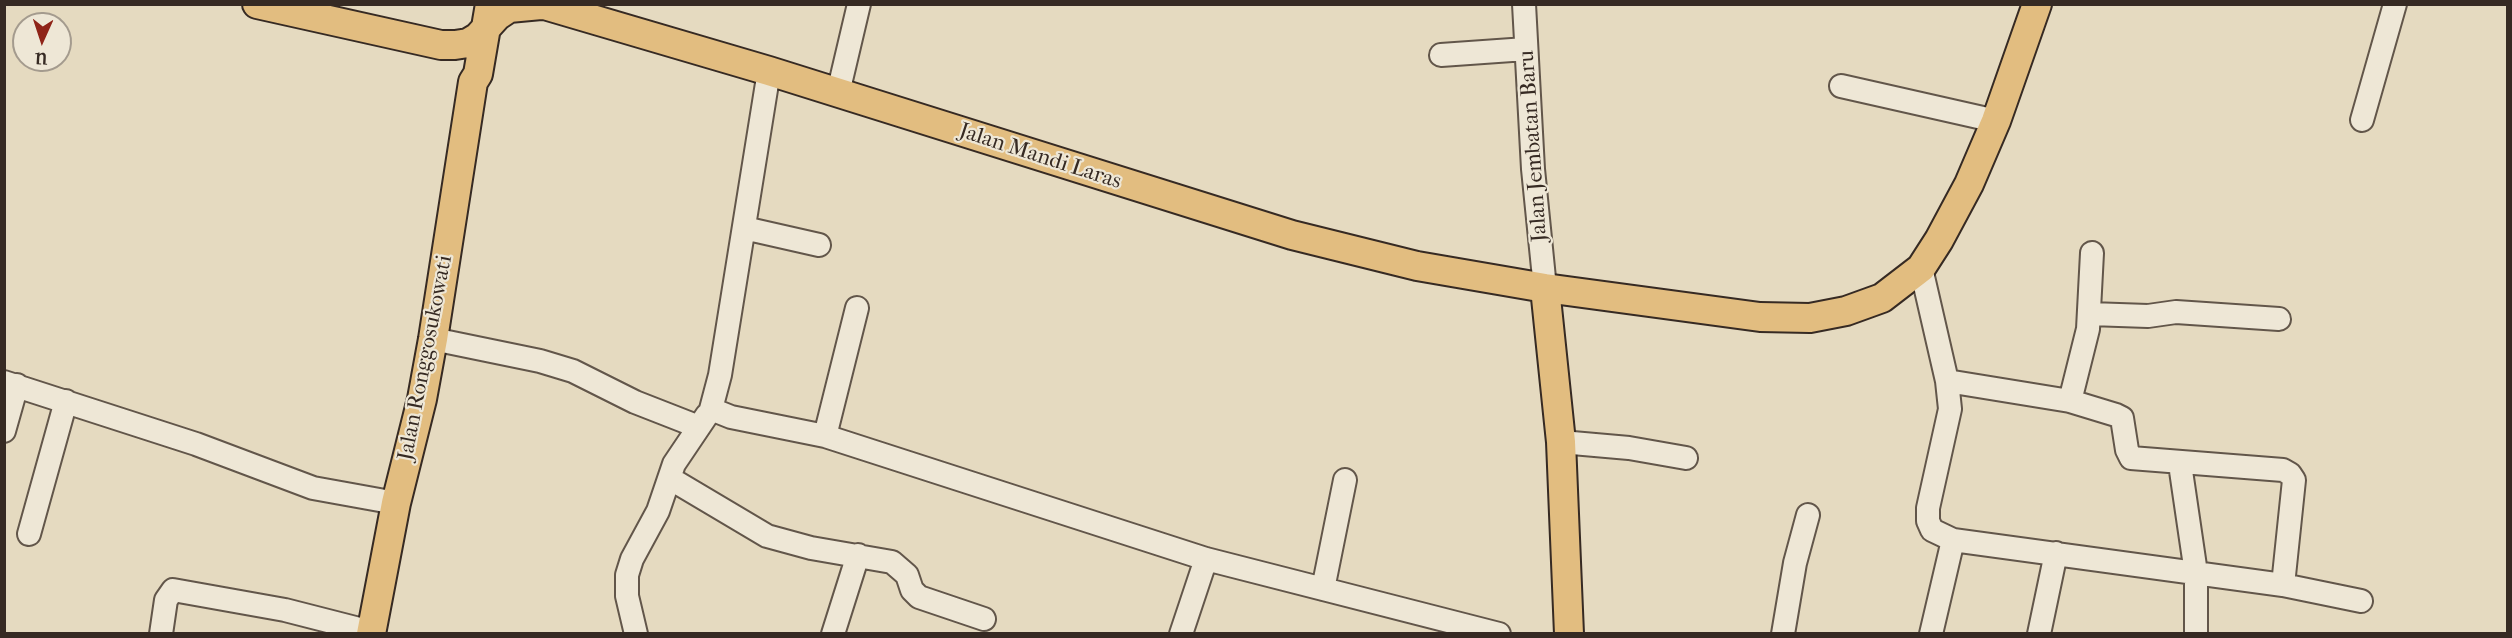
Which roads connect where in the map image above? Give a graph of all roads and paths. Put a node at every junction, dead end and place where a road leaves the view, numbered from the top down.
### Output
1 (257, 4) edge
2 (859, 4) edge
3 (1524, 4) edge
4 (2037, 4) edge
5 (2395, 4) edge
6 (541, 5) edge
7 (488, 16) edge
8 (441, 45) junction
9 (1526, 49) junction
10 (1441, 56) dead end
11 (770, 71) junction
12 (473, 82) junction
13 (1841, 86) dead end
14 (838, 93) junction
15 (2362, 120) dead end
16 (1996, 121) junction
17 (744, 228) junction
18 (819, 244) dead end
19 (2092, 253) dead end
20 (1921, 268) junction
21 (1545, 288) junction
22 (857, 308) dead end
23 (2090, 315) junction
24 (2279, 319) dead end
25 (433, 339) junction
26 (1947, 381) junction
27 (11, 384) edge
28 (66, 401) junction
29 (2070, 401) junction
30 (705, 418) junction
31 (4, 431) edge
32 (825, 436) junction
33 (1561, 442) junction
34 (1686, 458) dead end
35 (2180, 464) junction
36 (671, 479) junction
37 (1345, 480) dead end
38 (396, 503) junction
39 (1808, 515) dead end
40 (29, 534) dead end
41 (1953, 540) junction
42 (2056, 553) junction
43 (858, 555) junction
44 (1206, 559) junction
45 (2196, 573) junction
46 (2283, 585) junction
47 (1323, 589) junction
48 (2361, 601) dead end
49 (984, 619) dead end
50 (160, 633) edge
51 (371, 633) edge
52 (636, 633) edge
53 (833, 633) edge
54 (1181, 633) edge
55 (1499, 633) edge
56 (1569, 633) edge
57 (1783, 633) edge
58 (1931, 633) edge
59 (2039, 633) edge
60 (2196, 633) edge

1 - 8 main road
2 - 14 street
3 - 9 street, Jalan Jembatan Baru
4 - 16 main road, Jalan Mandi Laras
5 - 15 street
6 - 7 main road
6 - 11 main road, Jalan Mandi Laras
7 - 8 main road
7 - 12 main road, Jalan Ronggosukowati
8 - 12 main road
9 - 10 street
9 - 21 street, Jalan Jembatan Baru
11 - 14 main road, Jalan Mandi Laras
11 - 17 street
12 - 25 main road, Jalan Ronggosukowati
13 - 16 street
14 - 21 main road, Jalan Mandi Laras
16 - 20 main road, Jalan Mandi Laras
17 - 18 street
17 - 30 street
19 - 23 street
20 - 21 main road, Jalan Mandi Laras
20 - 26 street
21 - 33 main road
22 - 32 street
23 - 24 street
23 - 29 street
25 - 30 street
25 - 38 main road, Jalan Ronggosukowati
26 - 29 street
26 - 41 street
27 - 28 street
27 - 31 street
28 - 38 street
28 - 40 street
29 - 35 street
30 - 32 street
30 - 36 street
32 - 44 street
33 - 34 street
33 - 56 main road
35 - 45 street
35 - 46 street
36 - 43 street
36 - 52 street
37 - 47 street
38 - 51 main road, Jalan Ronggosukowati
39 - 57 street
41 - 42 street
41 - 58 street
42 - 45 street
42 - 59 street
43 - 49 street
43 - 53 street
44 - 47 street
44 - 54 street
45 - 46 street
45 - 60 street
46 - 48 street
47 - 55 street
50 - 51 street

